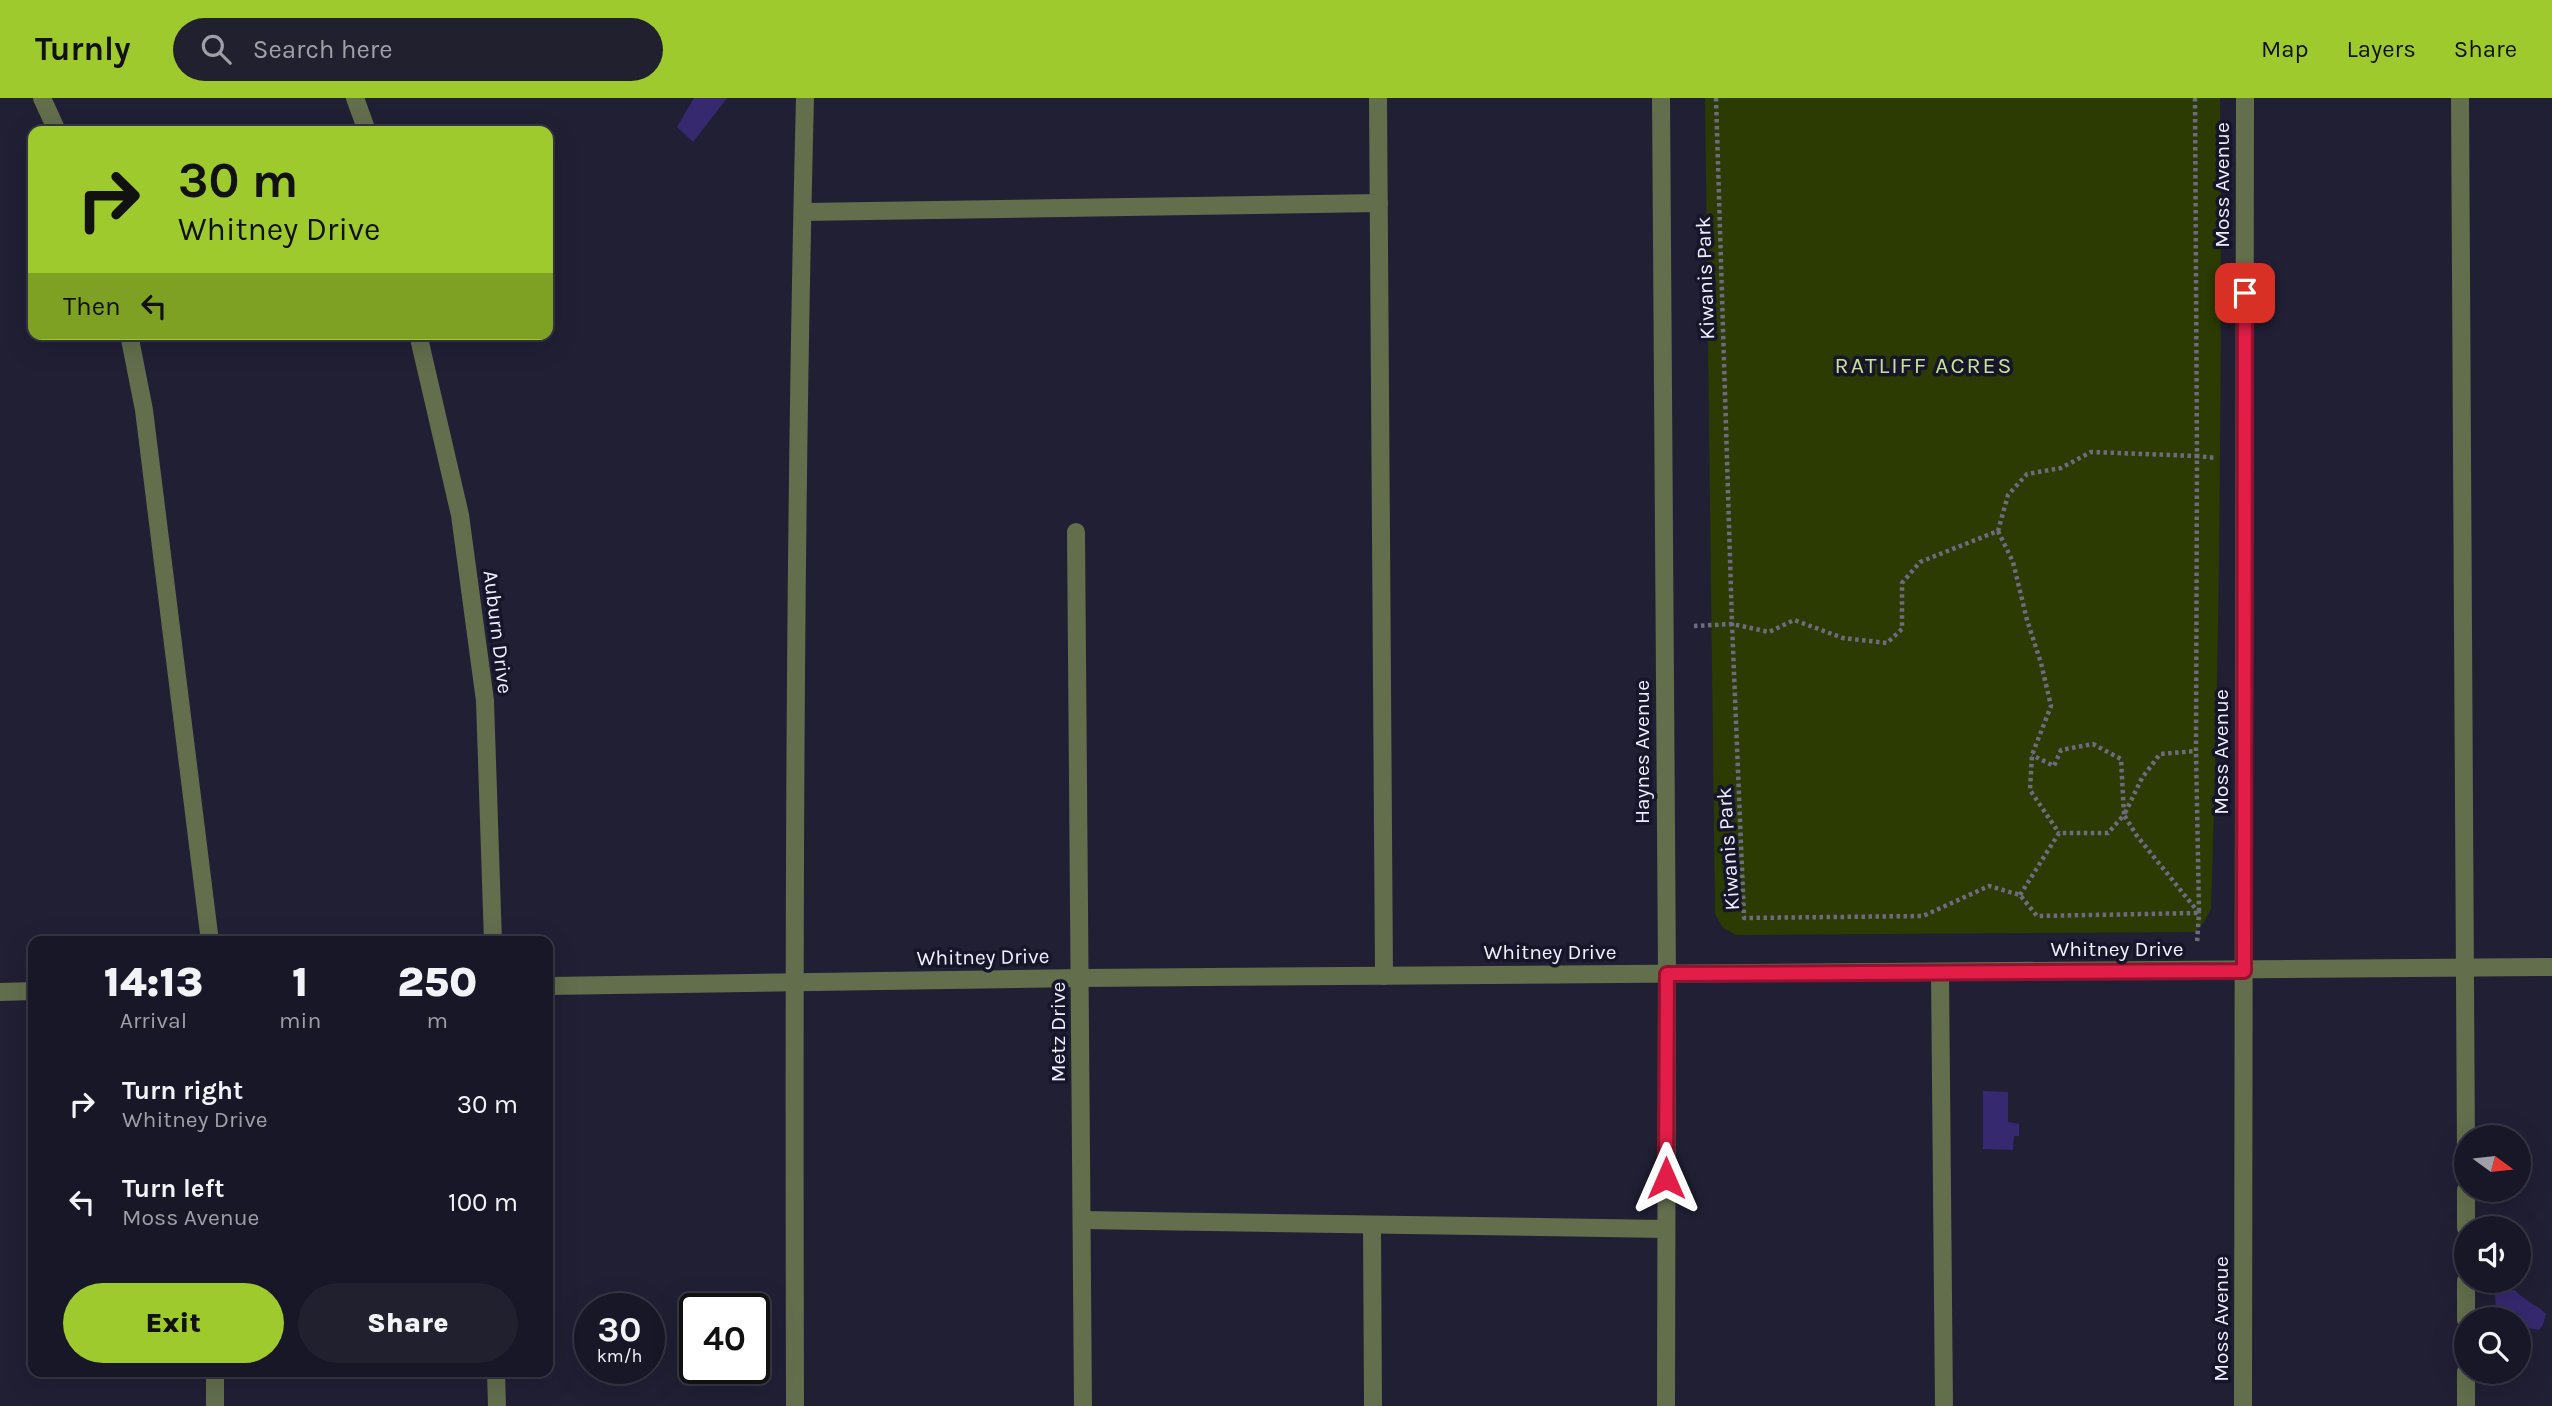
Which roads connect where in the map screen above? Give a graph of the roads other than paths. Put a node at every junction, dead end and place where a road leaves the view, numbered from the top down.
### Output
1 (42, 98) edge
2 (355, 98) edge
3 (806, 98) edge
4 (1378, 98) edge
5 (1661, 98) edge
6 (2245, 98) edge
7 (2460, 98) edge
8 (55, 126) edge
9 (365, 126) edge
10 (1379, 203) junction
11 (803, 212) junction
12 (130, 340) edge
13 (419, 340) edge
14 (1076, 532) dead end
15 (209, 936) edge
16 (492, 936) edge
17 (2552, 967) edge
18 (2466, 968) junction
19 (2244, 971) junction
20 (1940, 973) junction
21 (1667, 974) junction
22 (1384, 976) junction
23 (1081, 978) junction
24 (794, 983) junction
25 (553, 986) edge
26 (28, 991) edge
27 (0, 992) edge
28 (2466, 1125) edge
29 (1082, 1220) junction
30 (1372, 1225) junction
31 (1666, 1228) junction
32 (215, 1377) edge
33 (496, 1377) edge
34 (2466, 1384) edge
35 (215, 1406) edge
36 (497, 1406) edge
37 (794, 1406) edge
38 (1083, 1406) edge
39 (1373, 1406) edge
40 (1666, 1406) edge
41 (1944, 1406) edge
42 (2243, 1406) edge
43 (2466, 1406) edge

1 - 8 street
2 - 9 street
3 - 11 street
4 - 10 street
5 - 21 street, Haynes Avenue
6 - 19 street, Moss Avenue
7 - 18 street
10 - 11 street
10 - 22 street
11 - 24 street
12 - 15 street
13 - 16 street, Auburn Drive
14 - 23 street, Metz Drive
17 - 18 street, Whitney Drive
18 - 19 street, Whitney Drive
18 - 28 street
19 - 20 street, Whitney Drive
19 - 42 street, Moss Avenue
20 - 21 street, Whitney Drive
20 - 41 street
21 - 22 street, Whitney Drive
21 - 31 street, Haynes Avenue
22 - 23 street, Whitney Drive
23 - 24 street, Whitney Drive
23 - 29 street, Metz Drive
24 - 25 street, Whitney Drive
24 - 37 street
26 - 27 street
29 - 30 street
29 - 38 street, Metz Drive
30 - 31 street
30 - 39 street
31 - 40 street, Haynes Avenue
32 - 35 street
33 - 36 street
34 - 43 street

